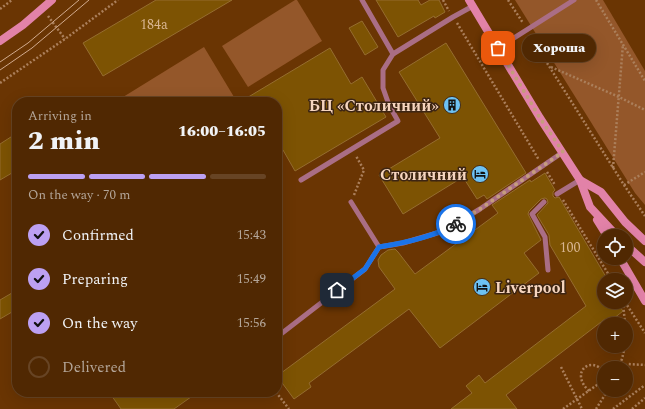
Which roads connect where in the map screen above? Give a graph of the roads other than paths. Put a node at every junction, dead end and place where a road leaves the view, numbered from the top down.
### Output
1 (52, 0) edge
2 (362, 0) edge
3 (574, 0) edge
4 (471, 3) edge
5 (0, 41) edge
6 (498, 48) junction
7 (393, 54) junction
8 (563, 152) junction
9 (301, 180) dead end
10 (580, 180) junction
11 (558, 193) road end
12 (352, 202) road end
13 (544, 202) dead end
14 (590, 207) junction
15 (603, 229) edge
16 (610, 229) edge
17 (645, 241) edge
18 (379, 247) junction
19 (633, 251) edge
20 (645, 262) edge
21 (624, 265) edge
22 (548, 270) dead end
23 (334, 283) dead end
24 (337, 290) junction
25 (645, 300) edge
26 (282, 333) edge

1 - 5 main road
2 - 7 lane
3 - 6 lane
4 - 6 main road
4 - 7 lane
6 - 8 main road
7 - 9 lane
8 - 10 main road
8 - 18 lane
10 - 11 lane
10 - 14 main road
10 - 17 main road
12 - 18 lane
13 - 22 lane
14 - 15 main road
14 - 16 main road
18 - 24 lane
19 - 20 main road
21 - 25 main road
23 - 24 lane
24 - 26 lane

